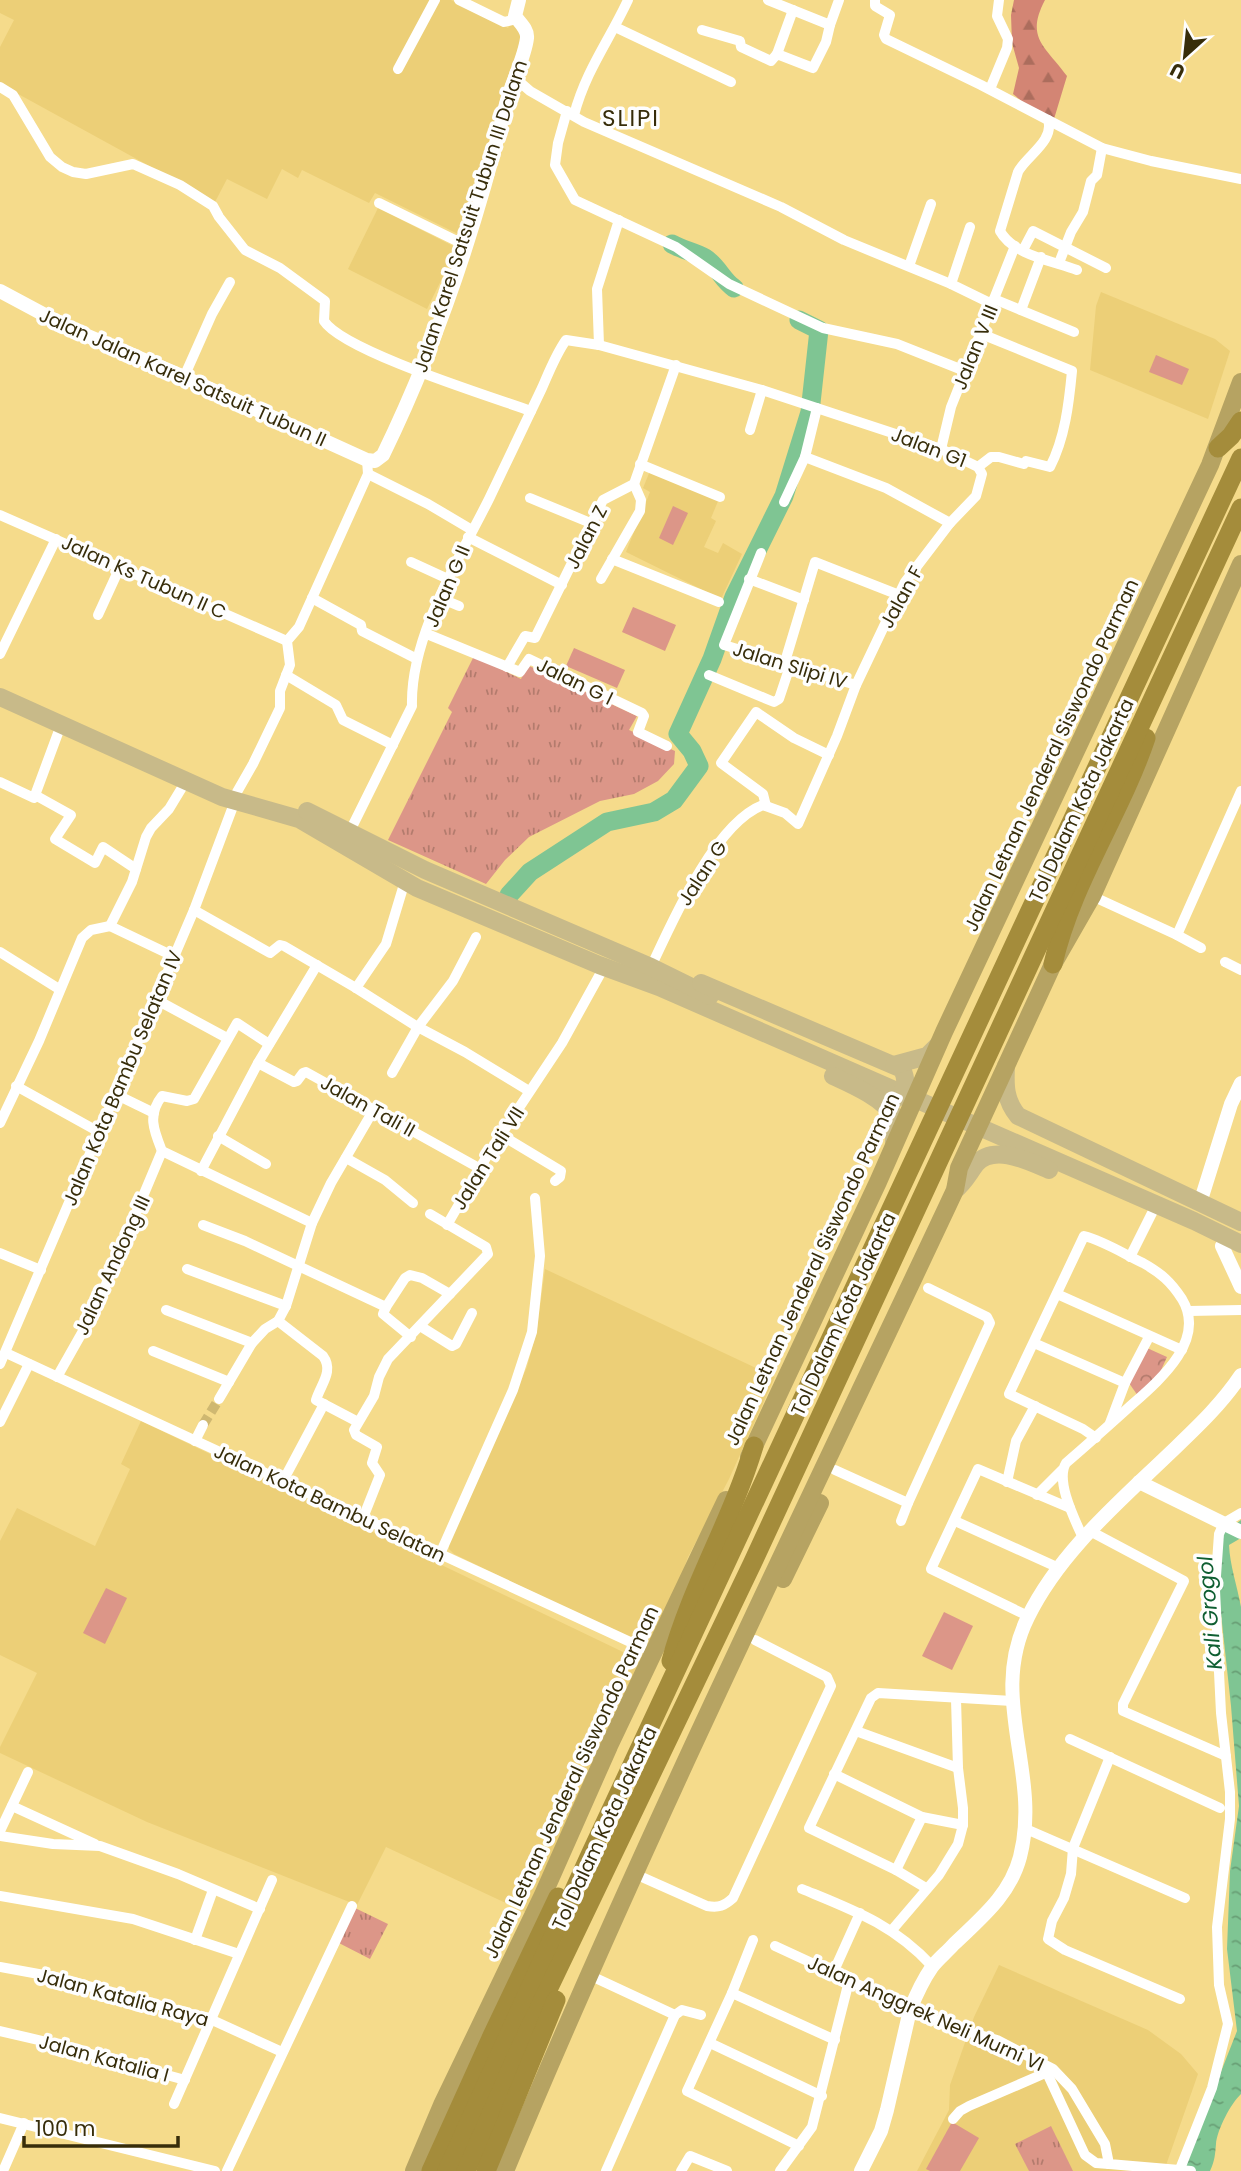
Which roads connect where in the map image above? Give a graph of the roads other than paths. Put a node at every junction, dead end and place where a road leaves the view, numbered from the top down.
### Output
1 (435, 0) edge
2 (459, 0) edge
3 (519, 0) edge
4 (628, 0) edge
5 (768, 0) edge
6 (839, 0) edge
7 (875, 0) edge
8 (999, 0) edge
9 (793, 10) junction
10 (517, 19) junction
11 (830, 25) junction
12 (615, 27) junction
13 (702, 30) dead end
14 (777, 54) junction
15 (398, 69) dead end
16 (514, 77) junction
17 (731, 82) dead end
18 (0, 87) edge
19 (990, 89) junction
20 (530, 91) junction
21 (509, 93) junction
22 (571, 113) junction
23 (1049, 122) junction
24 (1102, 148) junction
25 (1241, 178) edge
26 (379, 203) dead end
27 (931, 204) dead end
28 (619, 220) junction
29 (970, 227) dead end
30 (465, 245) junction
31 (1066, 247) junction
32 (1019, 248) junction
33 (1041, 257) junction
34 (1059, 263) junction
35 (909, 266) junction
36 (1106, 268) dead end
37 (1077, 270) dead end
38 (230, 282) dead end
39 (951, 284) junction
40 (0, 291) edge
41 (993, 301) junction
42 (1021, 310) junction
43 (1074, 332) dead end
44 (979, 333) junction
45 (599, 345) junction
46 (676, 365) junction
47 (965, 371) junction
48 (422, 372) junction
49 (184, 377) junction
50 (1241, 382) edge
51 (762, 390) junction
52 (813, 407) junction
53 (531, 411) junction
54 (1241, 421) edge
55 (750, 430) dead end
56 (1218, 448) junction
57 (941, 449) junction
58 (804, 457) junction
59 (1241, 458) edge
60 (640, 464) junction
61 (367, 467) junction
62 (978, 467) junction
63 (634, 484) junction
64 (720, 497) dead end
65 (530, 498) dead end
66 (784, 502) dead end
67 (1241, 508) edge
68 (0, 514) edge
69 (950, 523) junction
70 (593, 524) junction
71 (470, 534) junction
72 (56, 539) junction
73 (761, 552) dead end
74 (612, 559) junction
75 (411, 562) dead end
76 (1241, 564) edge
77 (120, 567) junction
78 (448, 579) junction
79 (601, 579) dead end
80 (748, 579) junction
81 (562, 585) junction
82 (1236, 587) edge
83 (899, 595) junction
84 (312, 598) junction
85 (440, 598) junction
86 (804, 600) junction
87 (719, 602) dead end
88 (459, 606) dead end
89 (98, 615) dead end
90 (427, 634) junction
91 (287, 641) junction
92 (0, 654) edge
93 (417, 659) junction
94 (787, 665) junction
95 (507, 667) junction
96 (286, 675) junction
97 (709, 675) dead end
98 (856, 685) junction
99 (1, 696) edge
100 (1151, 702) junction
101 (61, 724) junction
102 (393, 746) junction
103 (667, 746) dead end
104 (829, 755) junction
105 (186, 781) junction
106 (0, 782) edge
107 (1241, 791) edge
108 (35, 794) junction
109 (236, 797) junction
110 (766, 806) junction
111 (350, 831) junction
112 (136, 869) junction
113 (405, 881) junction
114 (1092, 896) junction
115 (194, 910) junction
116 (110, 926) junction
117 (1177, 935) junction
118 (476, 937) dead end
119 (1201, 948) dead end
120 (0, 952) edge
121 (173, 956) junction
122 (1225, 962) dead end
123 (1053, 964) junction
124 (317, 965) junction
125 (656, 965) junction
126 (604, 967) junction
127 (1241, 970) edge
128 (632, 978) junction
129 (356, 988) junction
130 (59, 989) junction
131 (688, 993) junction
132 (155, 999) junction
133 (418, 1027) junction
134 (227, 1038) junction
135 (269, 1044) junction
136 (938, 1045) junction
137 (258, 1063) junction
138 (894, 1065) junction
139 (1006, 1066) junction
140 (393, 1073) dead end
141 (1241, 1083) edge
142 (16, 1086) junction
143 (529, 1091) junction
144 (115, 1094) junction
145 (879, 1101) junction
146 (373, 1111) junction
147 (154, 1112) junction
148 (0, 1123) edge
149 (1040, 1128) junction
150 (99, 1132) junction
151 (501, 1135) junction
152 (218, 1136) junction
153 (893, 1147) junction
154 (162, 1151) junction
155 (346, 1158) junction
156 (1028, 1162) junction
157 (266, 1164) dead end
158 (480, 1168) junction
159 (201, 1171) junction
160 (555, 1181) dead end
161 (955, 1190) junction
162 (535, 1198) dead end
163 (413, 1203) dead end
164 (1200, 1203) junction
165 (1152, 1213) junction
166 (430, 1214) dead end
167 (310, 1222) junction
168 (1241, 1222) edge
169 (203, 1225) dead end
170 (447, 1225) junction
171 (1241, 1233) edge
172 (1241, 1244) edge
173 (1222, 1246) junction
174 (0, 1253) edge
175 (1241, 1256) edge
176 (1130, 1257) junction
177 (297, 1265) junction
178 (187, 1269) dead end
179 (41, 1270) junction
180 (918, 1270) junction
181 (1241, 1287) edge
182 (928, 1288) dead end
183 (450, 1294) junction
184 (1057, 1294) junction
185 (286, 1306) junction
186 (386, 1307) junction
187 (166, 1310) dead end
188 (1241, 1310) edge
189 (1189, 1311) junction
190 (472, 1314) dead end
191 (278, 1321) junction
192 (420, 1326) junction
193 (411, 1336) junction
194 (1149, 1337) junction
195 (252, 1343) junction
196 (1034, 1343) junction
197 (1182, 1350) junction
198 (153, 1352) dead end
199 (6, 1353) junction
200 (0, 1364) edge
201 (29, 1364) junction
202 (1241, 1375) edge
203 (57, 1377) junction
204 (229, 1382) junction
205 (1125, 1382) junction
206 (219, 1399) tunnel mouth
207 (324, 1404) junction
208 (1035, 1406) junction
209 (0, 1422) edge
210 (358, 1422) junction
211 (792, 1423) junction
212 (203, 1425) tunnel mouth
213 (1109, 1426) junction
214 (812, 1433) junction
215 (1096, 1438) junction
216 (195, 1441) junction
217 (754, 1446) junction
218 (835, 1470) junction
219 (1062, 1470) junction
220 (283, 1482) junction
221 (1007, 1482) junction
222 (1139, 1482) junction
223 (1037, 1495) junction
224 (908, 1503) junction
225 (1070, 1508) junction
226 (1241, 1513) edge
227 (363, 1518) junction
228 (901, 1521) dead end
229 (955, 1521) junction
230 (1231, 1527) edge
231 (1087, 1534) junction
232 (790, 1552) junction
233 (440, 1554) junction
234 (1059, 1568) junction
235 (1028, 1616) junction
236 (755, 1640) junction
237 (654, 1653) junction
238 (956, 1699) junction
239 (664, 1700) junction
240 (1012, 1701) junction
241 (856, 1731) junction
242 (1070, 1739) dead end
243 (1226, 1756) junction
244 (1110, 1757) junction
245 (958, 1768) junction
246 (28, 1772) dead end
247 (679, 1774) junction
248 (834, 1774) junction
249 (12, 1806) junction
250 (1220, 1808) dead end
251 (922, 1817) junction
252 (963, 1825) junction
253 (1026, 1829) junction
254 (0, 1831) edge
255 (0, 1836) edge
256 (100, 1846) junction
257 (1073, 1848) junction
258 (590, 1854) junction
259 (896, 1870) junction
260 (635, 1874) junction
261 (602, 1878) junction
262 (272, 1880) dead end
263 (926, 1888) junction
264 (802, 1889) dead end
265 (213, 1891) junction
266 (0, 1896) edge
267 (1185, 1898) dead end
268 (352, 1906) dead end
269 (260, 1909) junction
270 (860, 1913) junction
271 (567, 1928) junction
272 (892, 1930) junction
273 (195, 1940) junction
274 (753, 1940) dead end
275 (775, 1946) dead end
276 (239, 1954) junction
277 (932, 1966) junction
278 (0, 1967) edge
279 (833, 1973) junction
280 (589, 1975) junction
281 (849, 1981) junction
282 (732, 1993) junction
283 (1180, 1999) dead end
284 (910, 2010) junction
285 (675, 2015) junction
286 (701, 2015) dead end
287 (210, 2019) junction
288 (0, 2031) edge
289 (835, 2040) junction
290 (710, 2043) junction
291 (282, 2052) junction
292 (1050, 2071) junction
293 (185, 2080) junction
294 (822, 2096) junction
295 (174, 2104) dead end
296 (0, 2118) edge
297 (953, 2119) dead end
298 (24, 2123) junction
299 (799, 2146) junction
300 (1109, 2164) junction
301 (1184, 2170) edge
302 (3, 2171) edge
303 (215, 2171) edge
304 (227, 2171) edge
305 (414, 2171) edge
306 (431, 2171) edge
307 (447, 2171) edge
308 (466, 2171) edge
309 (486, 2171) edge
310 (505, 2171) edge
311 (606, 2171) edge
312 (681, 2171) edge
313 (727, 2171) edge
314 (780, 2171) edge
315 (861, 2171) edge

1 - 15 street
2 - 10 street
3 - 10 street, Jalan Karel Satsuit Tubun III Dalam
4 - 12 street
5 - 9 street
6 - 11 street
7 - 19 street
8 - 19 street
9 - 11 street
9 - 14 street
10 - 16 street, Jalan Karel Satsuit Tubun III Dalam
11 - 14 street
12 - 17 street
12 - 22 street
13 - 14 street
16 - 20 street
16 - 21 street, Jalan Karel Satsuit Tubun III Dalam
18 - 48 street
19 - 23 street
20 - 21 street
20 - 22 street
21 - 30 street, Jalan Karel Satsuit Tubun III Dalam
22 - 28 street
22 - 35 street
23 - 24 street
23 - 32 street
24 - 25 street
24 - 31 street
26 - 30 street
27 - 35 street
28 - 45 street
28 - 47 street
29 - 39 street
30 - 48 street, Jalan Karel Satsuit Tubun III Dalam
31 - 32 street
31 - 34 street
31 - 36 street
32 - 33 street
32 - 41 street, Jalan V III
33 - 34 street
33 - 42 street
34 - 37 street
35 - 39 street
38 - 49 street
39 - 41 street
40 - 49 street, Jalan Jalan Karel Satsuit Tubun II
41 - 42 street
41 - 44 street, Jalan V III
42 - 43 street
44 - 47 street, Jalan V III
44 - 62 street
45 - 46 street
45 - 53 street, Jalan G II
46 - 51 street
46 - 60 street
47 - 57 street, Jalan V III
48 - 53 street
48 - 61 street, Jalan Karel Satsuit Tubun III Dalam
49 - 61 street, Jalan Jalan Karel Satsuit Tubun II
50 - 56 highway, Jalan Letnan Jenderal Siswondo Parman
51 - 52 street
51 - 55 street
52 - 57 street, Jalan G1
52 - 58 street
53 - 71 street, Jalan G II
54 - 56 highway
56 - 136 highway, Jalan Letnan Jenderal Siswondo Parman
57 - 62 street, Jalan G1
58 - 66 street
58 - 69 street
59 - 211 highway, Tol Dalam Kota Jakarta
60 - 63 street
60 - 64 street
61 - 71 street
61 - 84 street
62 - 69 street, Jalan G1
63 - 70 street, Jalan Z
63 - 74 street
65 - 70 street
67 - 100 highway, Tol Dalam Kota Jakarta
68 - 72 street, Jalan Ks Tubun II C
69 - 83 street, Jalan F
70 - 81 street, Jalan Z
71 - 78 street, Jalan G II
71 - 81 street
72 - 77 street, Jalan Ks Tubun II C
72 - 92 street
73 - 80 street
74 - 79 street
74 - 87 street
75 - 78 street
76 - 82 highway
77 - 89 street
77 - 91 street, Jalan Ks Tubun II C
78 - 85 street, Jalan G II
80 - 86 street
80 - 94 street, Jalan Slipi IV
81 - 95 street, Jalan Z
82 - 114 highway
83 - 86 street
83 - 98 street, Jalan F
84 - 91 street
84 - 93 street
85 - 88 street
85 - 90 street, Jalan G II
86 - 94 street
90 - 93 street, Jalan G II
90 - 95 street, Jalan G I
91 - 96 street, Jalan Kota Bambu Selatan IV
93 - 102 street, Jalan G II
94 - 97 street
94 - 98 street, Jalan Slipi IV
95 - 103 street, Jalan G I
96 - 102 street
96 - 109 street, Jalan Kota Bambu Selatan IV
98 - 104 street, Jalan F
99 - 101 main road
99 - 109 main road
100 - 123 highway
100 - 214 highway, Tol Dalam Kota Jakarta
101 - 105 main road
101 - 108 street
102 - 111 street, Jalan G II
104 - 110 street, Jalan F
104 - 110 street
105 - 109 main road
105 - 112 street
106 - 108 street
107 - 117 street
108 - 112 street
109 - 111 main road
109 - 113 main road
109 - 115 street, Jalan Kota Bambu Selatan IV
110 - 125 street, Jalan G
111 - 125 main road
112 - 116 street
113 - 126 main road
113 - 129 street
114 - 117 street
114 - 123 highway
115 - 121 street, Jalan Kota Bambu Selatan IV
115 - 124 street
116 - 121 street
116 - 130 street
117 - 119 street
118 - 133 street
120 - 130 street
121 - 132 street, Jalan Kota Bambu Selatan IV
122 - 127 street
123 - 139 highway
124 - 129 street
124 - 135 street
125 - 131 main road
125 - 138 main road
126 - 128 main road
126 - 143 street, Jalan Tali VII
128 - 131 main road
128 - 145 main road
129 - 133 street
130 - 142 street
131 - 171 main road
131 - 172 main road
132 - 134 street
132 - 144 street, Jalan Kota Bambu Selatan IV
133 - 140 street
133 - 143 street
134 - 135 street
134 - 147 street
135 - 137 street
136 - 138 main road
136 - 153 highway, Jalan Letnan Jenderal Siswondo Parman
137 - 146 street, Jalan Tali II
137 - 152 street
138 - 145 main road
139 - 149 main road
139 - 161 highway
141 - 164 street
142 - 148 street
142 - 150 street
143 - 151 street, Jalan Tali VII
144 - 147 street
144 - 150 street, Jalan Kota Bambu Selatan IV
145 - 153 main road
146 - 155 street
146 - 158 street, Jalan Tali II
147 - 154 street
149 - 156 main road
149 - 164 main road
150 - 179 street, Jalan Kota Bambu Selatan IV
151 - 158 street, Jalan Tali VII
151 - 160 street
152 - 157 street
152 - 159 street
153 - 217 highway, Jalan Letnan Jenderal Siswondo Parman
154 - 159 street
154 - 203 street, Jalan Andong III
155 - 163 street
155 - 167 street
156 - 161 main road
156 - 165 main road
158 - 170 street, Jalan Tali VII
159 - 167 street
161 - 180 highway
162 - 233 street
164 - 168 main road
165 - 173 main road
165 - 176 street
166 - 170 street
167 - 177 street
169 - 177 street
170 - 183 street
173 - 175 main road
173 - 181 street
174 - 179 street
176 - 184 street
176 - 189 street
177 - 185 street
177 - 186 street
178 - 185 street
179 - 199 street, Jalan Kota Bambu Selatan IV
180 - 218 highway
180 - 232 highway
182 - 224 street
183 - 186 street
183 - 192 street
184 - 194 street
184 - 196 street
185 - 191 street
186 - 193 street
187 - 195 street
188 - 189 street
189 - 197 street
190 - 192 street
191 - 195 street
191 - 207 street
192 - 193 street
193 - 210 street
194 - 197 street
194 - 205 street
195 - 204 street
196 - 205 street
196 - 208 street
197 - 213 street
198 - 204 street
199 - 200 street, Jalan Kota Bambu Selatan IV
199 - 201 street, Jalan Kota Bambu Selatan
201 - 203 street, Jalan Kota Bambu Selatan
201 - 209 street
202 - 222 street
203 - 216 street, Jalan Kota Bambu Selatan
204 - 206 street
205 - 213 street
207 - 210 street
207 - 220 street
208 - 215 street
208 - 221 street
210 - 227 street
211 - 214 highway
211 - 239 highway, Tol Dalam Kota Jakarta
212 - 216 street
213 - 215 street
214 - 261 highway, Tol Dalam Kota Jakarta
215 - 219 street
216 - 220 street, Jalan Kota Bambu Selatan
217 - 237 highway, Jalan Letnan Jenderal Siswondo Parman
217 - 239 highway
218 - 224 street
218 - 232 highway
219 - 223 street
219 - 225 street
220 - 227 street, Jalan Kota Bambu Selatan
221 - 223 street
221 - 229 street
222 - 230 street
222 - 231 street
223 - 225 street
224 - 228 street
225 - 231 street
226 - 230 street
227 - 233 street, Jalan Kota Bambu Selatan
229 - 234 street
229 - 235 street
230 - 243 street
231 - 234 street
231 - 243 street
232 - 236 highway
232 - 247 highway
233 - 237 street, Jalan Kota Bambu Selatan
234 - 235 street
235 - 240 street
236 - 247 highway
236 - 260 street
237 - 305 highway, Jalan Letnan Jenderal Siswondo Parman
238 - 240 street
238 - 241 street
238 - 245 street
239 - 258 highway, Tol Dalam Kota Jakarta
240 - 253 street
241 - 245 street
241 - 248 street
242 - 244 street
243 - 301 street
244 - 250 street
244 - 257 street
245 - 252 street
246 - 249 street
247 - 260 highway
248 - 251 street
248 - 259 street
249 - 254 street
249 - 256 street
251 - 252 street
251 - 259 street
252 - 263 street
253 - 257 street
253 - 277 street
255 - 256 street
256 - 265 street
257 - 267 street
257 - 283 street
258 - 271 highway, Tol Dalam Kota Jakarta
258 - 306 highway
259 - 263 street
260 - 280 highway
261 - 271 highway, Tol Dalam Kota Jakarta
261 - 309 highway
262 - 269 street, Jalan Katalia I
263 - 272 street
264 - 270 street
265 - 269 street
265 - 273 street
266 - 273 street
268 - 291 street
269 - 276 street, Jalan Katalia I
270 - 272 street
270 - 279 street
271 - 307 highway, Tol Dalam Kota Jakarta
271 - 308 highway, Tol Dalam Kota Jakarta
272 - 277 street
273 - 276 street
274 - 282 street
275 - 279 street, Jalan Anggrek Neli Murni VI
276 - 287 street, Jalan Katalia I
277 - 284 street
278 - 287 street, Jalan Katalia Raya
279 - 281 street, Jalan Anggrek Neli Murni VI
280 - 285 street
280 - 310 highway
281 - 284 street, Jalan Anggrek Neli Murni VI
281 - 289 street
282 - 289 street
282 - 290 street
284 - 292 street, Jalan Anggrek Neli Murni VI
284 - 315 street
285 - 286 street
285 - 311 street
287 - 291 street, Jalan Katalia Raya
287 - 293 street, Jalan Katalia I
288 - 293 street, Jalan Katalia I
289 - 294 street
290 - 294 street
290 - 299 street
291 - 304 street
292 - 297 street
292 - 300 street, Jalan Anggrek Neli Murni VI
292 - 300 street
293 - 295 street
294 - 299 street
296 - 298 street
298 - 302 street
298 - 303 street
299 - 314 street
300 - 301 street
312 - 313 street

